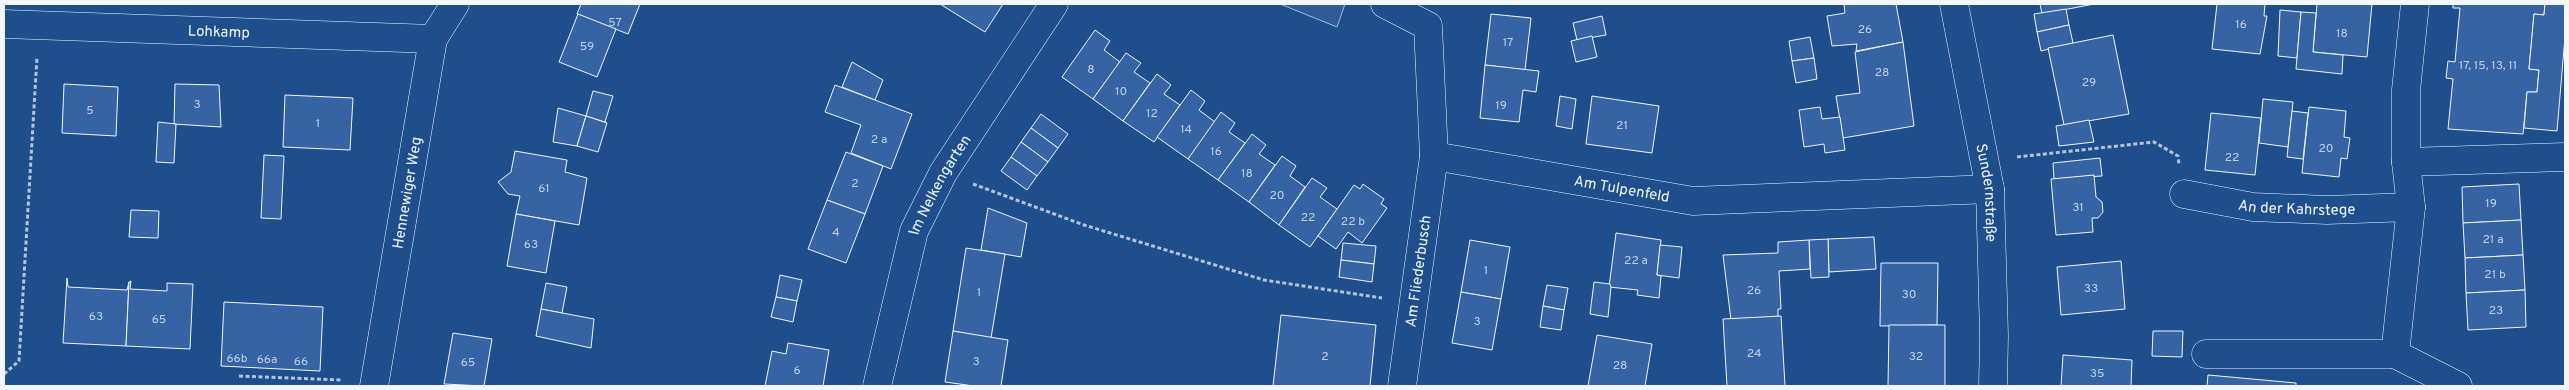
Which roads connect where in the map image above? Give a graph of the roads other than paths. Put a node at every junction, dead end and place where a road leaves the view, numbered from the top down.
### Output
1 (455, 4) edge
2 (1054, 4) edge
3 (1385, 4) edge
4 (1954, 4) edge
5 (2415, 4) edge
6 (4, 24) edge
7 (433, 39) junction
8 (1434, 156) junction
9 (2565, 157) edge
10 (2406, 162) junction
11 (1990, 189) junction
12 (2184, 194) road end
13 (2411, 207) junction
14 (2206, 354) dead end
15 (2395, 354) junction
16 (374, 384) edge
17 (876, 386) edge
18 (1402, 386) edge
19 (1993, 386) edge
20 (2458, 386) edge

1 - 7 street, Hennewiger Weg
2 - 17 street, Im Nelkengarten
3 - 8 street
4 - 11 street, Sundernstraße
5 - 10 street
6 - 7 street, Lohkamp
7 - 16 street, Hennewiger Weg
8 - 11 street, Am Tulpenfeld
8 - 18 street, Am Fliederbusch
9 - 10 street
10 - 13 street
11 - 19 street, Sundernstraße
12 - 13 street, An der Kahrstege
13 - 15 street
14 - 15 street
15 - 20 street

